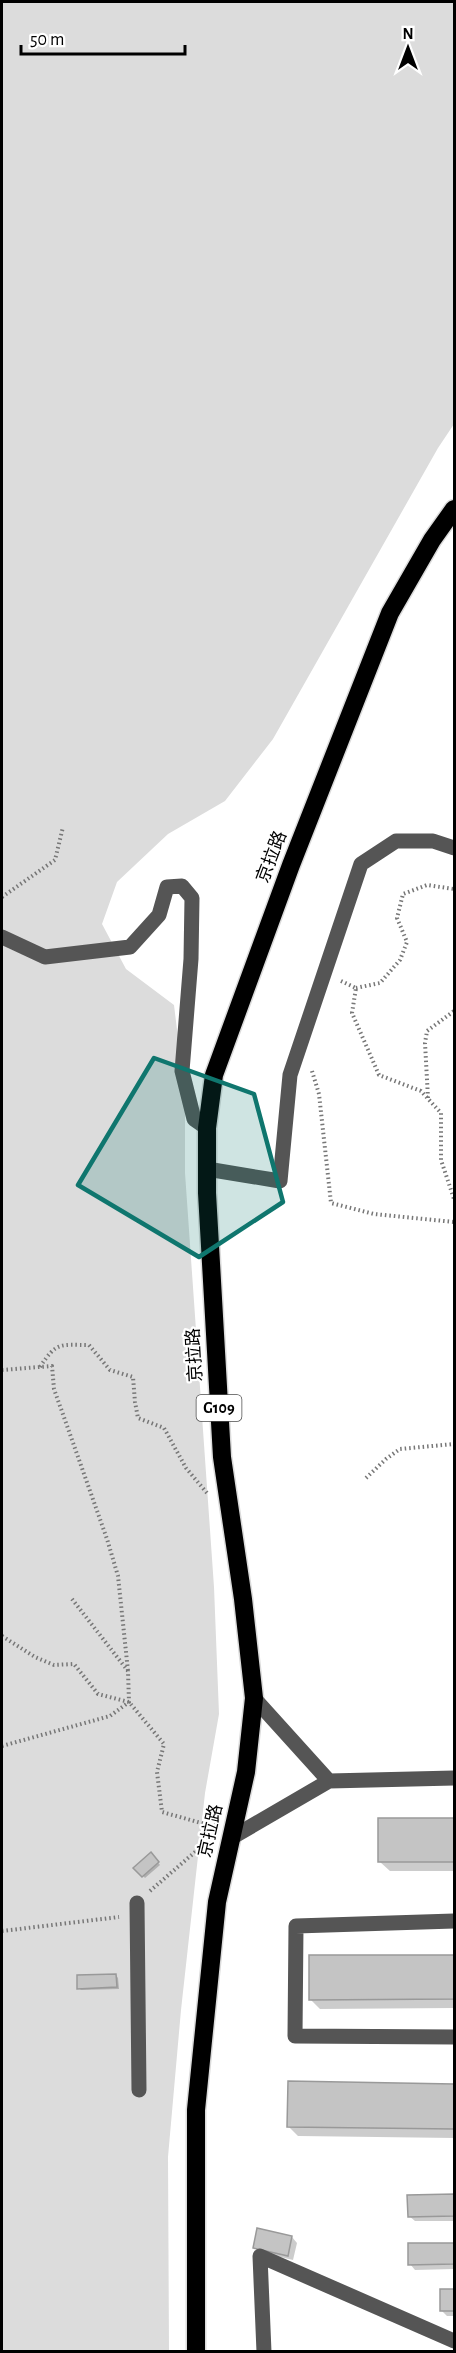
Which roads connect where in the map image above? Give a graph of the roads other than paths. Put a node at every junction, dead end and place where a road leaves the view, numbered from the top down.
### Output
1 (454, 509) edge
2 (454, 849) edge
3 (2, 937) edge
4 (207, 1128) junction
5 (207, 1169) junction
6 (254, 1698) junction
7 (454, 1778) edge
8 (329, 1781) junction
9 (231, 1838) junction
10 (137, 1903) dead end
11 (454, 1921) edge
12 (454, 2037) edge
13 (139, 2090) dead end
14 (454, 2342) edge
15 (196, 2352) edge
16 (264, 2352) edge

1 - 4 highway, 京拉路 / G109
2 - 5 street
3 - 4 street
4 - 5 highway, 京拉路 / G109
5 - 6 highway, 京拉路 / G109
6 - 8 street
6 - 9 highway, 京拉路 / G109
7 - 8 street
8 - 9 street
9 - 15 highway, 京拉路 / G109
10 - 13 street
11 - 12 street
14 - 16 street

